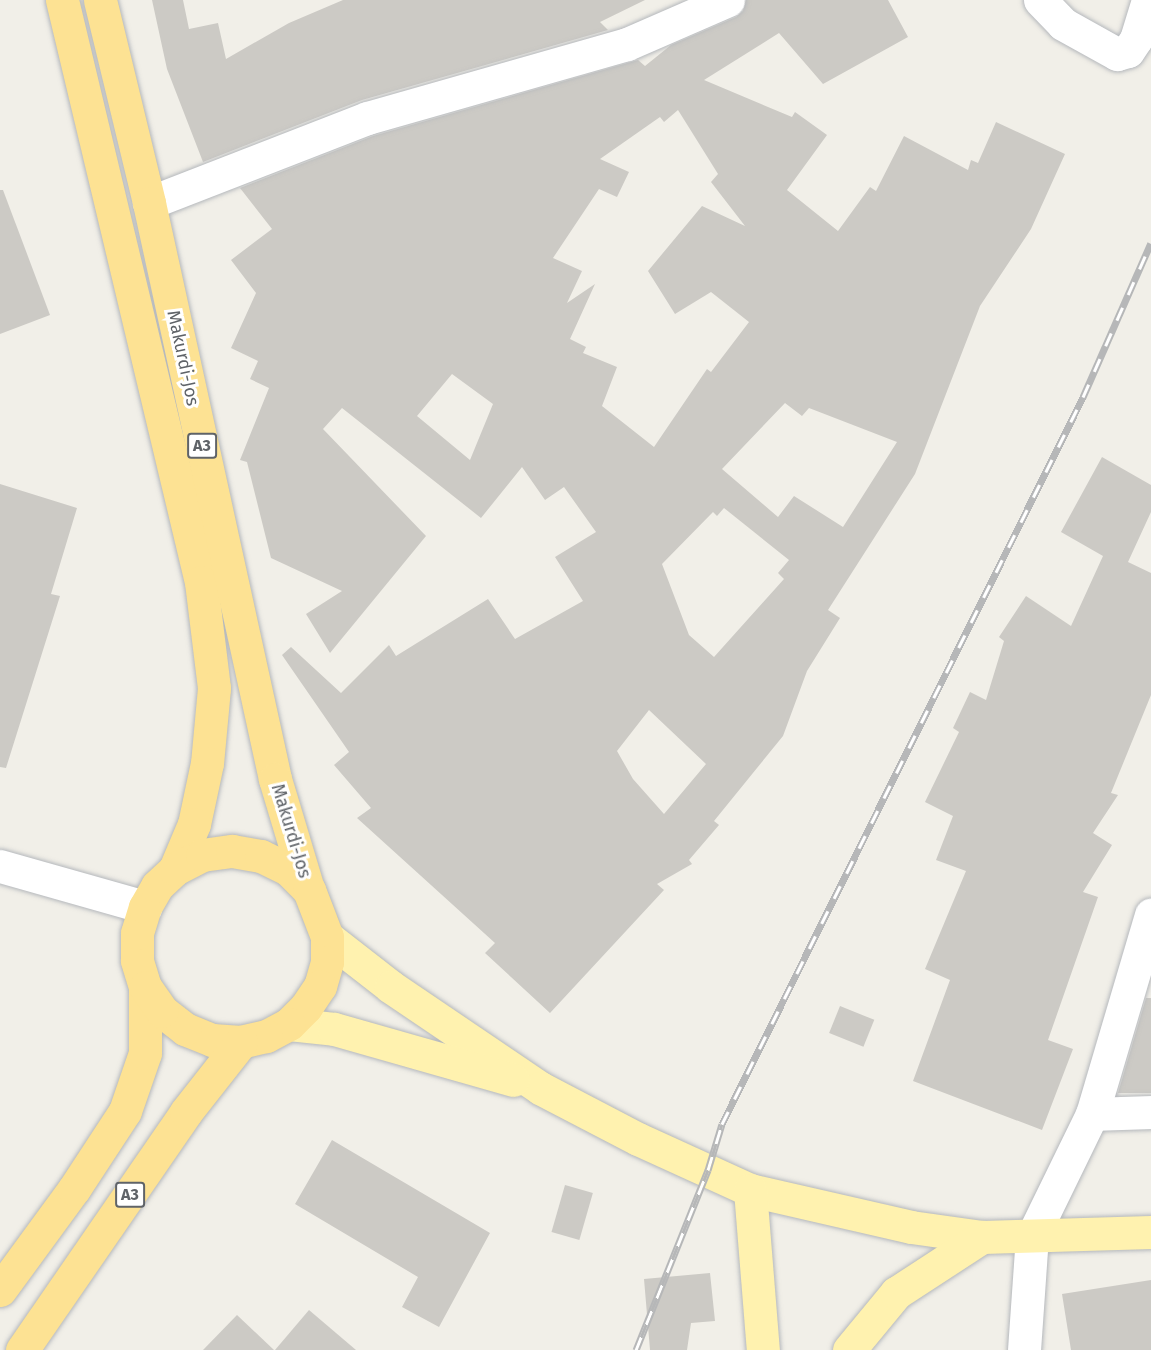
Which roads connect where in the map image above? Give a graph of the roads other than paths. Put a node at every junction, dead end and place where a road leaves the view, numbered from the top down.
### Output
1 (62, 0) edge
2 (100, 0) edge
3 (728, 0) edge
4 (1040, 0) edge
5 (1148, 0) edge
6 (149, 203) junction
7 (0, 866) edge
8 (175, 869) junction
9 (309, 890) junction
10 (145, 907) junction
11 (1151, 915) edge
12 (327, 937) junction
13 (146, 987) junction
14 (289, 1024) junction
15 (241, 1042) junction
16 (540, 1088) junction
17 (1151, 1112) edge
18 (1092, 1114) junction
19 (750, 1190) junction
20 (1151, 1233) edge
21 (982, 1237) junction
22 (1032, 1237) junction
23 (0, 1290) edge
24 (22, 1350) edge
25 (763, 1350) edge
26 (849, 1350) edge
27 (1024, 1350) edge

1 - 8 highway, Makurdi-Jos / A3
2 - 6 highway, Makurdi-Jos / A3
3 - 6 street
4 - 5 street
6 - 9 highway, Makurdi-Jos / A3
7 - 10 street
8 - 9 highway, A3
8 - 10 highway, A3
9 - 12 highway, A3
10 - 13 highway, A3
11 - 18 street
12 - 14 highway, A3
12 - 16 main road
13 - 15 highway, A3
13 - 23 highway, A3
14 - 15 highway, A3
14 - 16 main road
15 - 24 highway, A3
16 - 19 main road
17 - 18 street
18 - 22 street
19 - 21 main road
19 - 25 main road
20 - 22 main road
21 - 22 main road
21 - 26 main road
22 - 27 street

